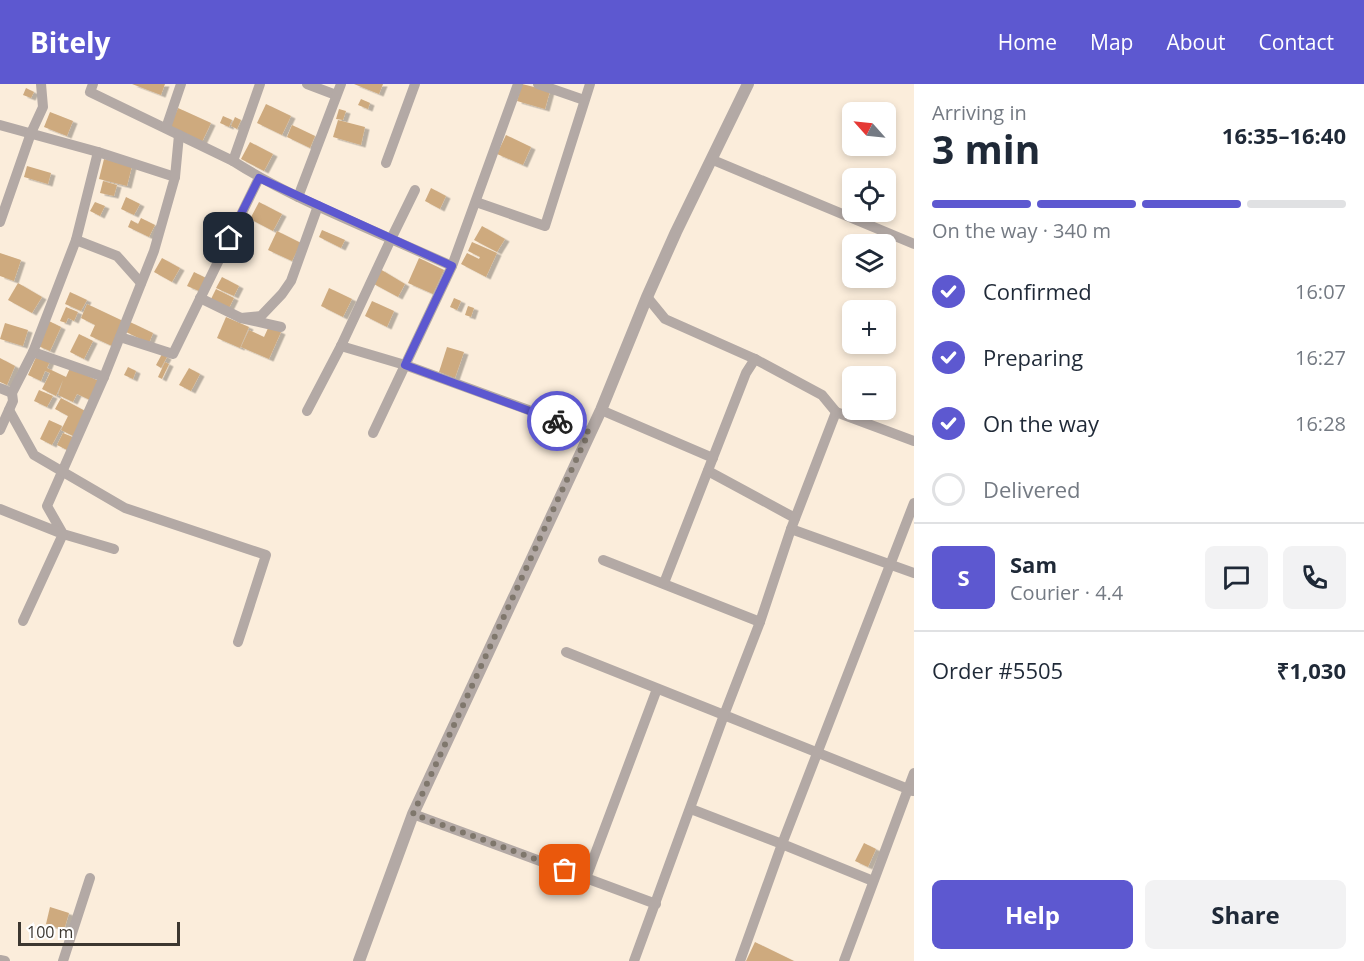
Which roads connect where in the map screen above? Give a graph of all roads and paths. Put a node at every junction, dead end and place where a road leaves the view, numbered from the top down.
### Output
1 (41, 84) edge
2 (93, 84) edge
3 (180, 84) edge
4 (261, 84) edge
5 (307, 84) edge
6 (341, 84) edge
7 (415, 84) edge
8 (518, 84) edge
9 (538, 84) edge
10 (590, 84) edge
11 (748, 84) edge
12 (336, 95) junction
13 (584, 100) junction
14 (0, 125) edge
15 (166, 128) junction
16 (31, 133) junction
17 (179, 135) junction
18 (98, 152) junction
19 (713, 159) junction
20 (233, 161) junction
21 (386, 163) dead end
22 (175, 177) junction
23 (259, 178) junction
24 (415, 190) dead end
25 (298, 197) junction
26 (476, 202) junction
27 (318, 206) junction
28 (0, 222) edge
29 (391, 238) junction
30 (76, 240) junction
31 (914, 244) edge
32 (452, 266) junction
33 (141, 283) junction
34 (646, 297) junction
35 (200, 298) junction
36 (241, 318) junction
37 (281, 327) dead end
38 (120, 337) junction
39 (341, 346) junction
40 (33, 352) junction
41 (755, 359) junction
42 (405, 365) junction
43 (104, 377) junction
44 (0, 388) edge
45 (12, 393) junction
46 (9, 410) junction
47 (601, 410) junction
48 (307, 411) dead end
49 (836, 412) junction
50 (0, 430) edge
51 (589, 432) junction
52 (372, 433) dead end
53 (914, 441) edge
54 (713, 458) junction
55 (62, 471) junction
56 (708, 471) junction
57 (914, 503) edge
58 (0, 509) edge
59 (795, 518) junction
60 (791, 529) junction
61 (63, 534) junction
62 (114, 549) dead end
63 (603, 560) dead end
64 (889, 564) junction
65 (914, 573) edge
66 (664, 583) junction
67 (23, 621) dead end
68 (760, 622) junction
69 (238, 642) dead end
70 (566, 652) dead end
71 (657, 689) junction
72 (724, 715) junction
73 (817, 751) junction
74 (914, 773) edge
75 (911, 790) edge
76 (691, 809) junction
77 (413, 814) junction
78 (782, 844) junction
79 (90, 878) dead end
80 (586, 878) junction
81 (873, 882) junction
82 (656, 904) junction
83 (0, 960) edge
84 (5, 961) edge
85 (63, 961) edge
86 (359, 961) edge
87 (634, 961) edge
88 (740, 961) edge
89 (844, 961) edge

1 - 16 street
2 - 15 street
3 - 15 street
4 - 20 street
5 - 12 street
6 - 12 street
7 - 21 street
8 - 26 street
9 - 13 street
10 - 13 street
11 - 19 street
12 - 25 street
13 - 26 street
14 - 16 street
15 - 17 street
16 - 18 street
16 - 28 street
17 - 20 street
17 - 22 street
18 - 22 street
18 - 30 street
19 - 31 street
19 - 34 street
20 - 23 street
22 - 33 street
23 - 25 street
23 - 35 street
24 - 29 street
25 - 27 street
26 - 32 street
27 - 29 street
27 - 36 street
29 - 32 street
29 - 39 street
30 - 33 street
30 - 40 street
32 - 42 street
33 - 38 street
34 - 41 street
34 - 47 street
35 - 36 street
35 - 38 street
36 - 37 street
38 - 43 street
39 - 42 street
39 - 48 street
40 - 43 street
40 - 45 street
41 - 49 street
41 - 54 street
42 - 51 street
42 - 52 street
43 - 55 street
44 - 45 street
45 - 46 street
46 - 50 street
46 - 55 street
47 - 51 street
47 - 54 street
49 - 53 street
49 - 59 street
51 - 77 street
54 - 56 street
55 - 61 street
55 - 69 street
56 - 59 street
56 - 66 street
57 - 64 street
58 - 61 street
59 - 60 street
60 - 64 street
60 - 68 street
61 - 62 street
61 - 67 street
63 - 66 street
64 - 65 street
64 - 73 street
66 - 68 street
68 - 72 street
70 - 71 street
71 - 72 street
71 - 80 street
72 - 73 street
72 - 76 street
73 - 75 street
73 - 78 street
74 - 75 street
75 - 81 street
76 - 78 street
76 - 82 street
77 - 80 street
77 - 86 street
78 - 81 street
78 - 88 street
79 - 85 street
80 - 82 street
81 - 89 street
82 - 87 street
83 - 84 street

